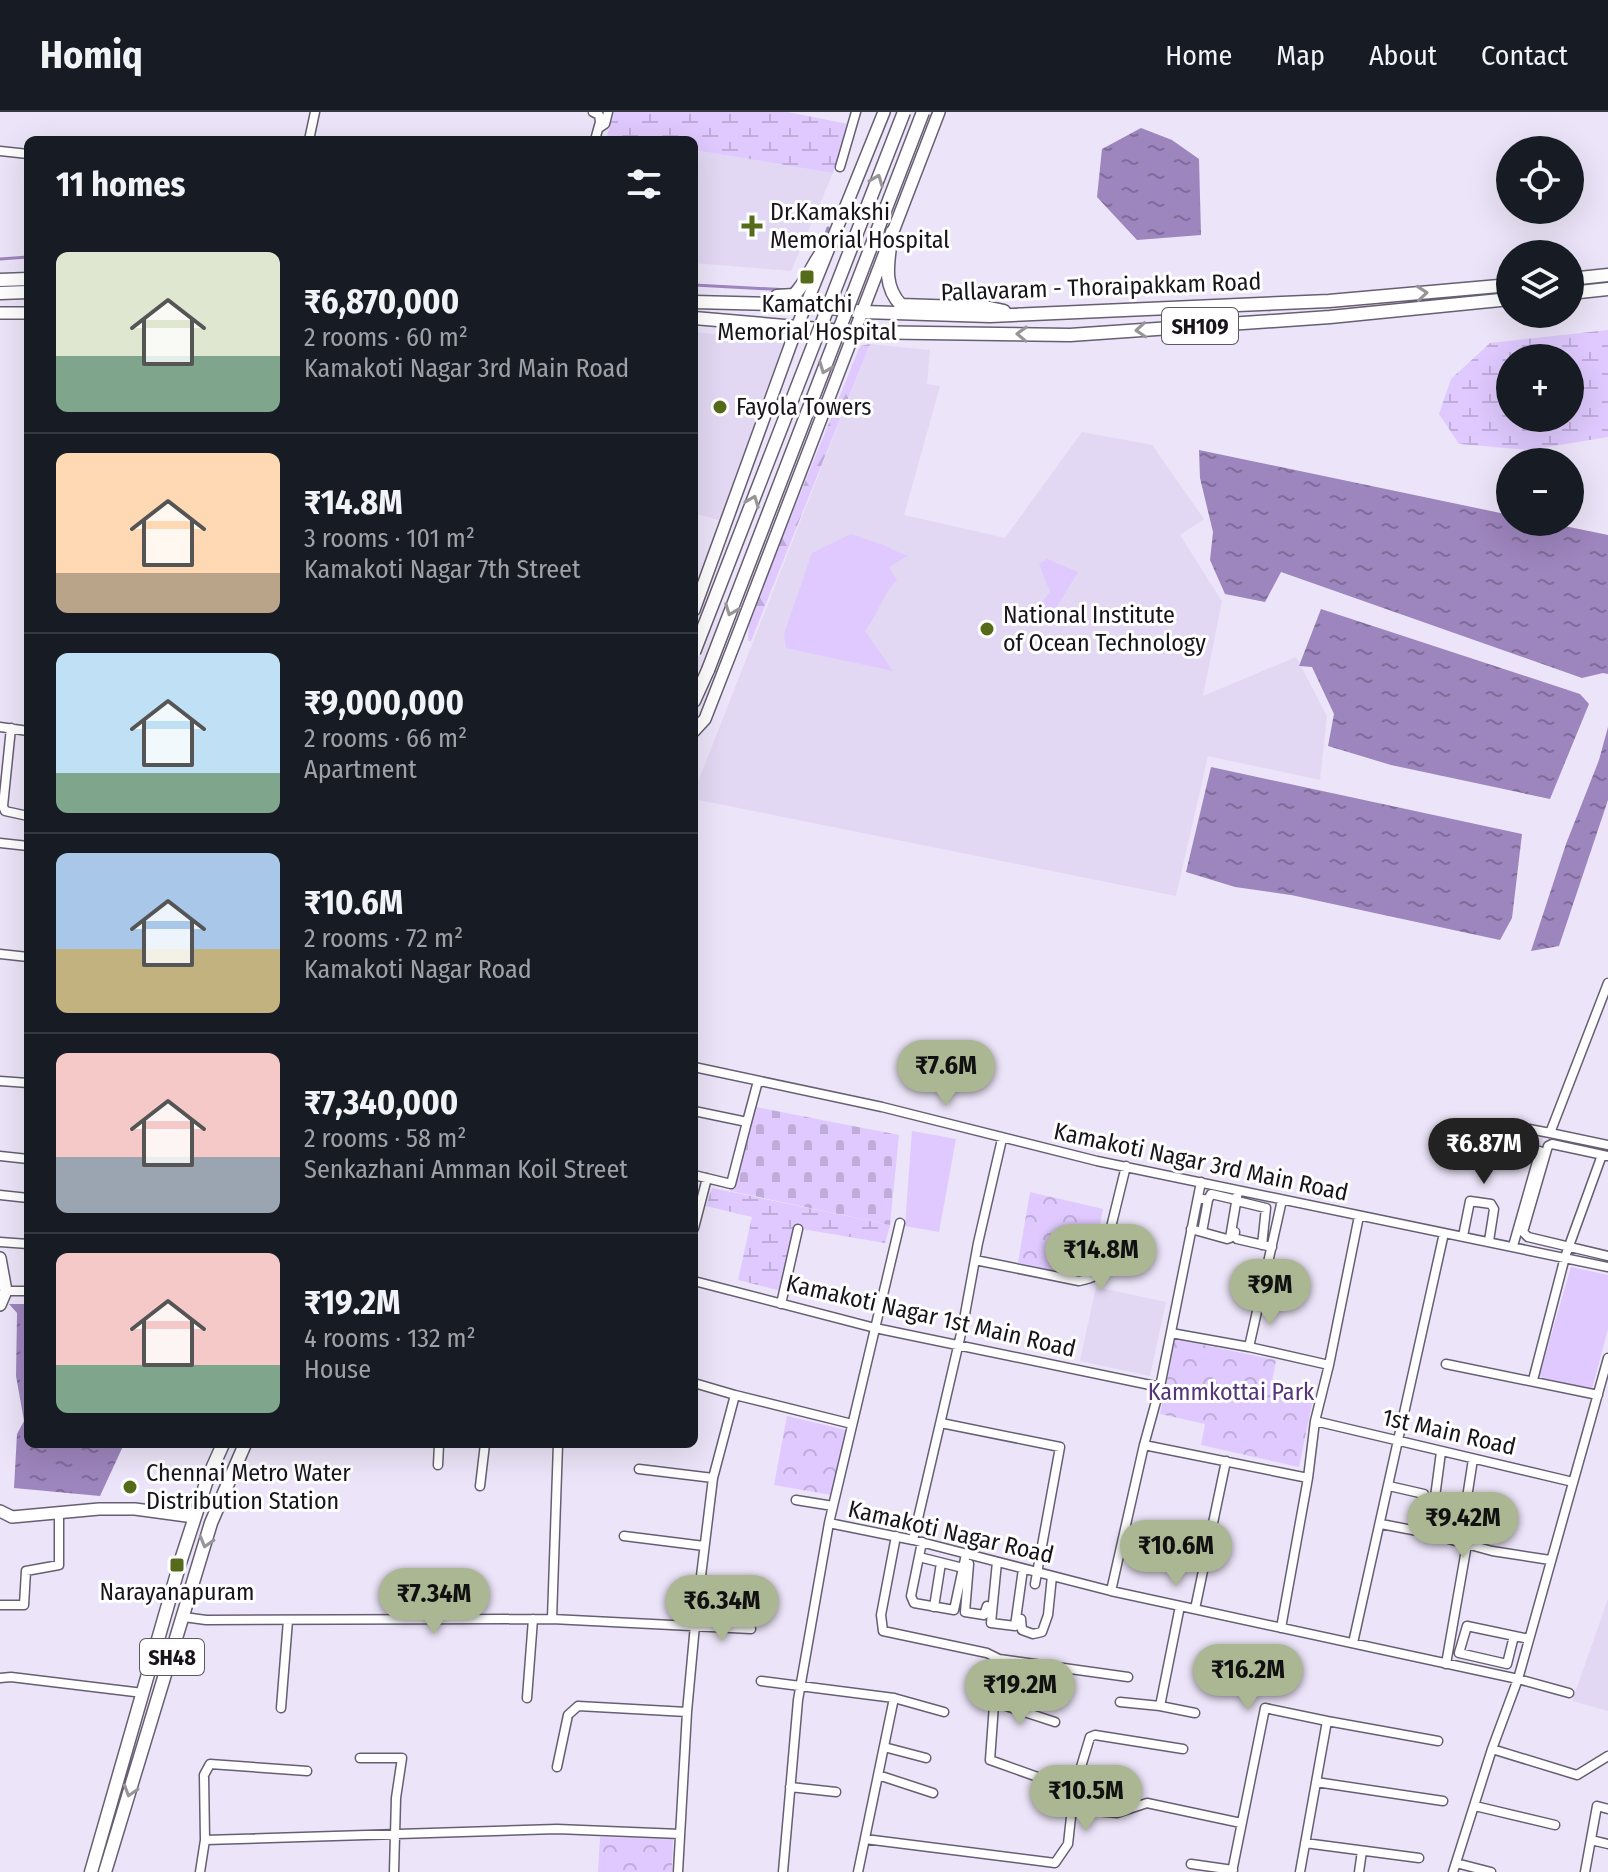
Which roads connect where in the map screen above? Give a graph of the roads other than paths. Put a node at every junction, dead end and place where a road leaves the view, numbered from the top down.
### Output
1 (315, 112) edge
2 (593, 112) edge
3 (608, 112) edge
4 (856, 112) edge
5 (884, 112) edge
6 (904, 112) edge
7 (923, 112) edge
8 (939, 112) edge
9 (598, 128) junction
10 (310, 136) edge
11 (596, 136) edge
12 (0, 151) edge
13 (24, 154) edge
14 (840, 167) dead end
15 (892, 232) junction
16 (832, 243) junction
17 (1608, 275) edge
18 (1584, 278) edge
19 (24, 279) edge
20 (0, 280) edge
21 (1496, 286) edge
22 (1608, 289) edge
23 (24, 292) edge
24 (1584, 292) edge
25 (0, 293) edge
26 (698, 295) edge
27 (1496, 300) edge
28 (698, 302) edge
29 (807, 305) junction
30 (960, 311) junction
31 (864, 312) junction
32 (0, 313) edge
33 (24, 313) edge
34 (698, 318) edge
35 (797, 327) junction
36 (855, 332) junction
37 (698, 599) edge
38 (698, 642) edge
39 (698, 692) edge
40 (0, 727) edge
41 (698, 727) edge
42 (11, 728) junction
43 (24, 730) edge
44 (24, 816) edge
45 (0, 843) edge
46 (24, 846) edge
47 (0, 954) edge
48 (24, 957) edge
49 (1608, 983) edge
50 (698, 1068) edge
51 (0, 1081) edge
52 (758, 1081) junction
53 (24, 1083) edge
54 (698, 1112) edge
55 (747, 1122) junction
56 (1529, 1129) dead end
57 (1550, 1133) junction
58 (1002, 1139) junction
59 (1608, 1145) edge
60 (1540, 1151) dead end
61 (0, 1156) edge
62 (1605, 1156) edge
63 (24, 1159) edge
64 (1126, 1166) junction
65 (698, 1176) edge
66 (707, 1178) junction
67 (1201, 1182) junction
68 (0, 1195) edge
69 (1240, 1196) junction
70 (24, 1198) edge
71 (1198, 1198) junction
72 (1208, 1200) junction
73 (1282, 1200) junction
74 (698, 1213) edge
75 (1359, 1216) junction
76 (900, 1223) dead end
77 (798, 1229) dead end
78 (1191, 1229) junction
79 (1202, 1232) junction
80 (1444, 1233) junction
81 (1463, 1236) junction
82 (1489, 1241) junction
83 (0, 1242) edge
84 (24, 1244) edge
85 (1262, 1245) junction
86 (1513, 1246) junction
87 (1272, 1247) junction
88 (1570, 1247) junction
89 (1608, 1256) edge
90 (1565, 1257) junction
91 (0, 1258) edge
92 (975, 1260) junction
93 (1608, 1267) edge
94 (698, 1282) edge
95 (6, 1291) junction
96 (24, 1291) edge
97 (781, 1304) junction
98 (0, 1305) edge
99 (875, 1328) junction
100 (1171, 1333) junction
101 (958, 1344) junction
102 (1249, 1347) junction
103 (1608, 1358) edge
104 (1446, 1364) dead end
105 (1329, 1365) junction
106 (1533, 1380) junction
107 (698, 1384) edge
108 (1160, 1387) junction
109 (735, 1395) junction
110 (1598, 1395) junction
111 (1315, 1421) junction
112 (941, 1423) junction
113 (852, 1424) junction
114 (1398, 1442) junction
115 (1144, 1445) junction
116 (221, 1448) edge
117 (243, 1448) edge
118 (439, 1448) edge
119 (485, 1448) edge
120 (558, 1448) edge
121 (1441, 1452) junction
122 (1473, 1459) junction
123 (1226, 1461) junction
124 (438, 1465) dead end
125 (639, 1469) dead end
126 (713, 1478) junction
127 (1308, 1478) junction
128 (1573, 1482) junction
129 (480, 1486) dead end
130 (1389, 1486) junction
131 (796, 1500) dead end
132 (833, 1506) junction
133 (0, 1511) edge
134 (59, 1513) junction
135 (194, 1517) junction
136 (829, 1523) junction
137 (1381, 1524) junction
138 (1423, 1532) junction
139 (624, 1536) dead end
140 (896, 1536) junction
141 (917, 1541) junction
142 (1467, 1544) junction
143 (704, 1546) junction
144 (968, 1554) junction
145 (919, 1557) junction
146 (1550, 1560) junction
147 (995, 1561) junction
148 (941, 1563) junction
149 (963, 1568) junction
150 (1037, 1573) junction
151 (1039, 1585) junction
152 (1111, 1591) junction
153 (0, 1605) edge
154 (1180, 1606) junction
155 (934, 1607) junction
156 (1195, 1609) junction
157 (184, 1617) junction
158 (533, 1619) junction
159 (552, 1619) junction
160 (288, 1620) junction
161 (695, 1625) junction
162 (1281, 1628) junction
163 (751, 1629) dead end
164 (1514, 1636) junction
165 (1529, 1639) junction
166 (1353, 1643) junction
167 (1448, 1649) junction
168 (1460, 1651) junction
169 (1476, 1658) junction
170 (999, 1659) junction
171 (1492, 1662) junction
172 (1446, 1664) junction
173 (1474, 1670) junction
174 (1489, 1673) junction
175 (1128, 1677) dead end
176 (0, 1678) edge
177 (1518, 1679) junction
178 (761, 1681) dead end
179 (801, 1686) junction
180 (143, 1693) junction
181 (1569, 1693) dead end
182 (527, 1698) dead end
183 (894, 1698) junction
184 (994, 1702) junction
185 (1120, 1702) dead end
186 (1160, 1706) junction
187 (281, 1708) dead end
188 (687, 1712) junction
189 (944, 1712) dead end
190 (1195, 1713) dead end
191 (1327, 1721) junction
192 (1055, 1722) dead end
193 (1438, 1741) dead end
194 (884, 1747) junction
195 (1183, 1749) dead end
196 (1492, 1749) junction
197 (1608, 1756) edge
198 (360, 1758) dead end
199 (926, 1758) dead end
200 (557, 1767) dead end
201 (307, 1771) dead end
202 (878, 1775) junction
203 (1316, 1782) junction
204 (790, 1787) junction
205 (1074, 1790) junction
206 (836, 1792) dead end
207 (933, 1793) dead end
208 (1443, 1801) dead end
209 (1475, 1806) junction
210 (1074, 1809) junction
211 (1608, 1809) edge
212 (1241, 1823) junction
213 (1555, 1825) dead end
214 (680, 1834) junction
215 (394, 1835) junction
216 (865, 1839) junction
217 (205, 1840) junction
218 (1591, 1840) junction
219 (1305, 1843) junction
220 (1608, 1844) edge
221 (1362, 1851) junction
222 (1419, 1858) dead end
223 (1191, 1864) dead end
224 (1455, 1867) edge
225 (1232, 1871) edge
226 (91, 1872) edge
227 (105, 1872) edge
228 (200, 1872) edge
229 (394, 1872) edge
230 (678, 1872) edge
231 (783, 1872) edge
232 (858, 1872) edge
233 (1300, 1872) edge
234 (1359, 1872) edge
235 (1491, 1872) edge
236 (1585, 1872) edge

1 - 10 street
2 - 9 street
3 - 9 street
4 - 14 street
5 - 16 street
38 -> 6 main road, bridge
7 -> 39 main road, bridge
8 - 15 street
9 - 11 street
12 - 13 street
15 - 30 main road
15 - 31 street
16 - 26 main road
16 - 29 street
17 - 18 main road
19 - 20 main road
30 -> 21 main road, Pallavaram - Thoraipakkam Road / SH109
22 - 24 main road
23 - 25 main road
27 -> 36 main road, Pallavaram - Thoraipakkam Road / SH109
28 - 29 main road, Pallavaram - Thoraipakkam Road / SH109
29 - 31 main road, Pallavaram - Thoraipakkam Road / SH109
29 - 35 street
30 - 31 main road, Pallavaram - Thoraipakkam Road / SH109
31 - 36 street
32 - 33 street
34 - 35 main road, Pallavaram - Thoraipakkam Road / SH109
35 - 36 main road, Pallavaram - Thoraipakkam Road / SH109
35 - 37 street
36 - 41 street
40 - 42 street
42 - 43 street
42 - 44 street
45 - 46 street
47 - 48 street
49 - 57 street
50 - 52 street, Kamakoti Nagar 3rd Main Road
51 - 53 street
52 - 55 street
52 - 58 street, Kamakoti Nagar 3rd Main Road
54 - 55 street
55 - 66 street
56 - 57 street
57 - 59 street
58 - 64 street, Kamakoti Nagar 3rd Main Road
58 - 92 street
60 - 86 street
61 - 63 street
62 - 88 street
62 - 88 street
64 - 67 street, Kamakoti Nagar 3rd Main Road
64 - 92 street
65 - 66 street
66 - 74 street
67 - 69 street, Kamakoti Nagar 3rd Main Road
67 - 71 street
68 - 70 street
69 - 72 street
69 - 73 street, Kamakoti Nagar 3rd Main Road
69 - 79 street
69 - 85 street
69 - 85 street
71 - 72 street
71 - 78 street
72 - 79 street
73 - 75 street, Kamakoti Nagar 3rd Main Road
73 - 87 street
75 - 80 street, Kamakoti Nagar 3rd Main Road
75 - 105 street
76 - 99 street
77 - 97 street
78 - 79 street
78 - 100 street
80 - 81 street, Kamakoti Nagar 3rd Main Road
80 - 114 street
81 - 82 street, Kamakoti Nagar 3rd Main Road
81 - 82 street
82 - 86 street, Kamakoti Nagar 3rd Main Road
83 - 84 street
85 - 87 street
86 - 90 street, Kamakoti Nagar 3rd Main Road
87 - 102 street
88 - 89 street
88 - 90 street
90 - 93 street, Kamakoti Nagar 3rd Main Road
90 - 106 street
91 - 95 street
92 - 101 street
94 - 97 street, Kamakoti Nagar 1st Main Road
95 - 96 street
95 - 98 street
97 - 99 street, Kamakoti Nagar 1st Main Road
99 - 101 street, Kamakoti Nagar 1st Main Road
99 - 113 street
100 - 102 street
100 - 108 street
101 - 108 street, Kamakoti Nagar 1st Main Road
101 - 112 street
102 - 105 street
103 - 110 street
104 - 106 street
105 - 111 street
106 - 110 street
107 - 109 street
108 - 115 street
109 - 113 street
109 - 126 street
110 - 128 street
111 - 114 street, 1st Main Road
111 - 127 street
112 - 141 street
112 - 150 street
113 - 132 street
114 - 121 street, 1st Main Road
114 - 130 street
115 - 123 street
115 - 152 street
116 - 135 main road, SH48
117 -> 157 main road, SH48
118 - 124 street
119 - 129 street
120 - 159 street
121 - 122 street, 1st Main Road
121 - 122 street
122 - 128 street, 1st Main Road
123 - 127 street
123 - 156 street
125 - 126 street
126 - 143 street
127 - 162 street
128 - 146 street
130 - 137 street
130 - 138 street
131 - 132 street
132 - 136 street
133 - 134 street
134 - 135 street
134 - 153 street
135 - 180 main road, SH48
136 - 140 street, Kamakoti Nagar Road
136 - 179 street
137 - 138 street
137 - 166 street
138 - 142 street
139 - 143 street
140 - 141 street, Kamakoti Nagar Road
140 - 170 street
141 - 144 street, Kamakoti Nagar Road
141 - 145 street
142 - 146 street
142 - 167 street
143 - 161 street
144 - 147 street, Kamakoti Nagar Road
144 - 147 street
144 - 149 street
145 - 148 street
145 - 155 street
146 - 165 street
147 - 150 street, Kamakoti Nagar Road
147 - 150 street
148 - 149 street
148 - 155 street
149 - 155 street
150 - 151 street
150 - 151 street
150 - 152 street, Kamakoti Nagar Road
151 - 151 street
152 - 154 street, Kamakoti Nagar Road
154 - 156 street, Kamakoti Nagar Road
154 - 186 street
156 - 162 street, Kamakoti Nagar Road
157 - 160 street
157 -> 227 main road, SH48
158 - 159 street
158 - 160 street
158 - 182 street
159 - 161 street
160 - 187 street
161 - 163 street
161 - 188 street
162 - 166 street, Kamakoti Nagar Road
164 - 165 street
164 - 168 street
164 - 171 street
165 - 177 street
166 - 172 street, Kamakoti Nagar Road
167 - 168 street
167 - 172 street
168 - 169 street
169 - 171 street
169 - 173 street
170 - 175 street
170 - 184 street
171 - 174 street
172 - 173 street, Kamakoti Nagar Road
173 - 174 street, Kamakoti Nagar Road
174 - 177 street, Kamakoti Nagar Road
176 - 180 street
177 - 181 street, Kamakoti Nagar Road
177 - 196 street
178 - 179 street
179 - 183 street
179 - 204 street
180 - 226 main road, SH48
183 - 189 street
183 - 194 street
184 - 192 street
184 - 205 street
185 - 186 street
186 - 190 street
188 - 200 street
188 - 214 street
191 - 193 street
191 - 203 street
191 - 212 street
194 - 199 street
194 - 202 street
195 - 205 street
196 - 197 street
196 - 209 street
198 - 215 street
201 - 217 street
202 - 207 street
202 - 216 street
203 - 208 street
203 - 219 street
204 - 206 street
204 - 231 street
205 - 210 street
209 - 213 street
209 - 224 street
210 - 212 street
210 - 216 street
211 - 218 street
212 - 225 street
214 - 215 street
214 - 230 street
215 - 217 street
215 - 229 street
216 - 232 street
217 - 228 street
218 - 220 street
218 - 236 street
219 - 221 street
219 - 233 street
221 - 222 street
221 - 234 street
223 - 225 street
224 - 235 street

